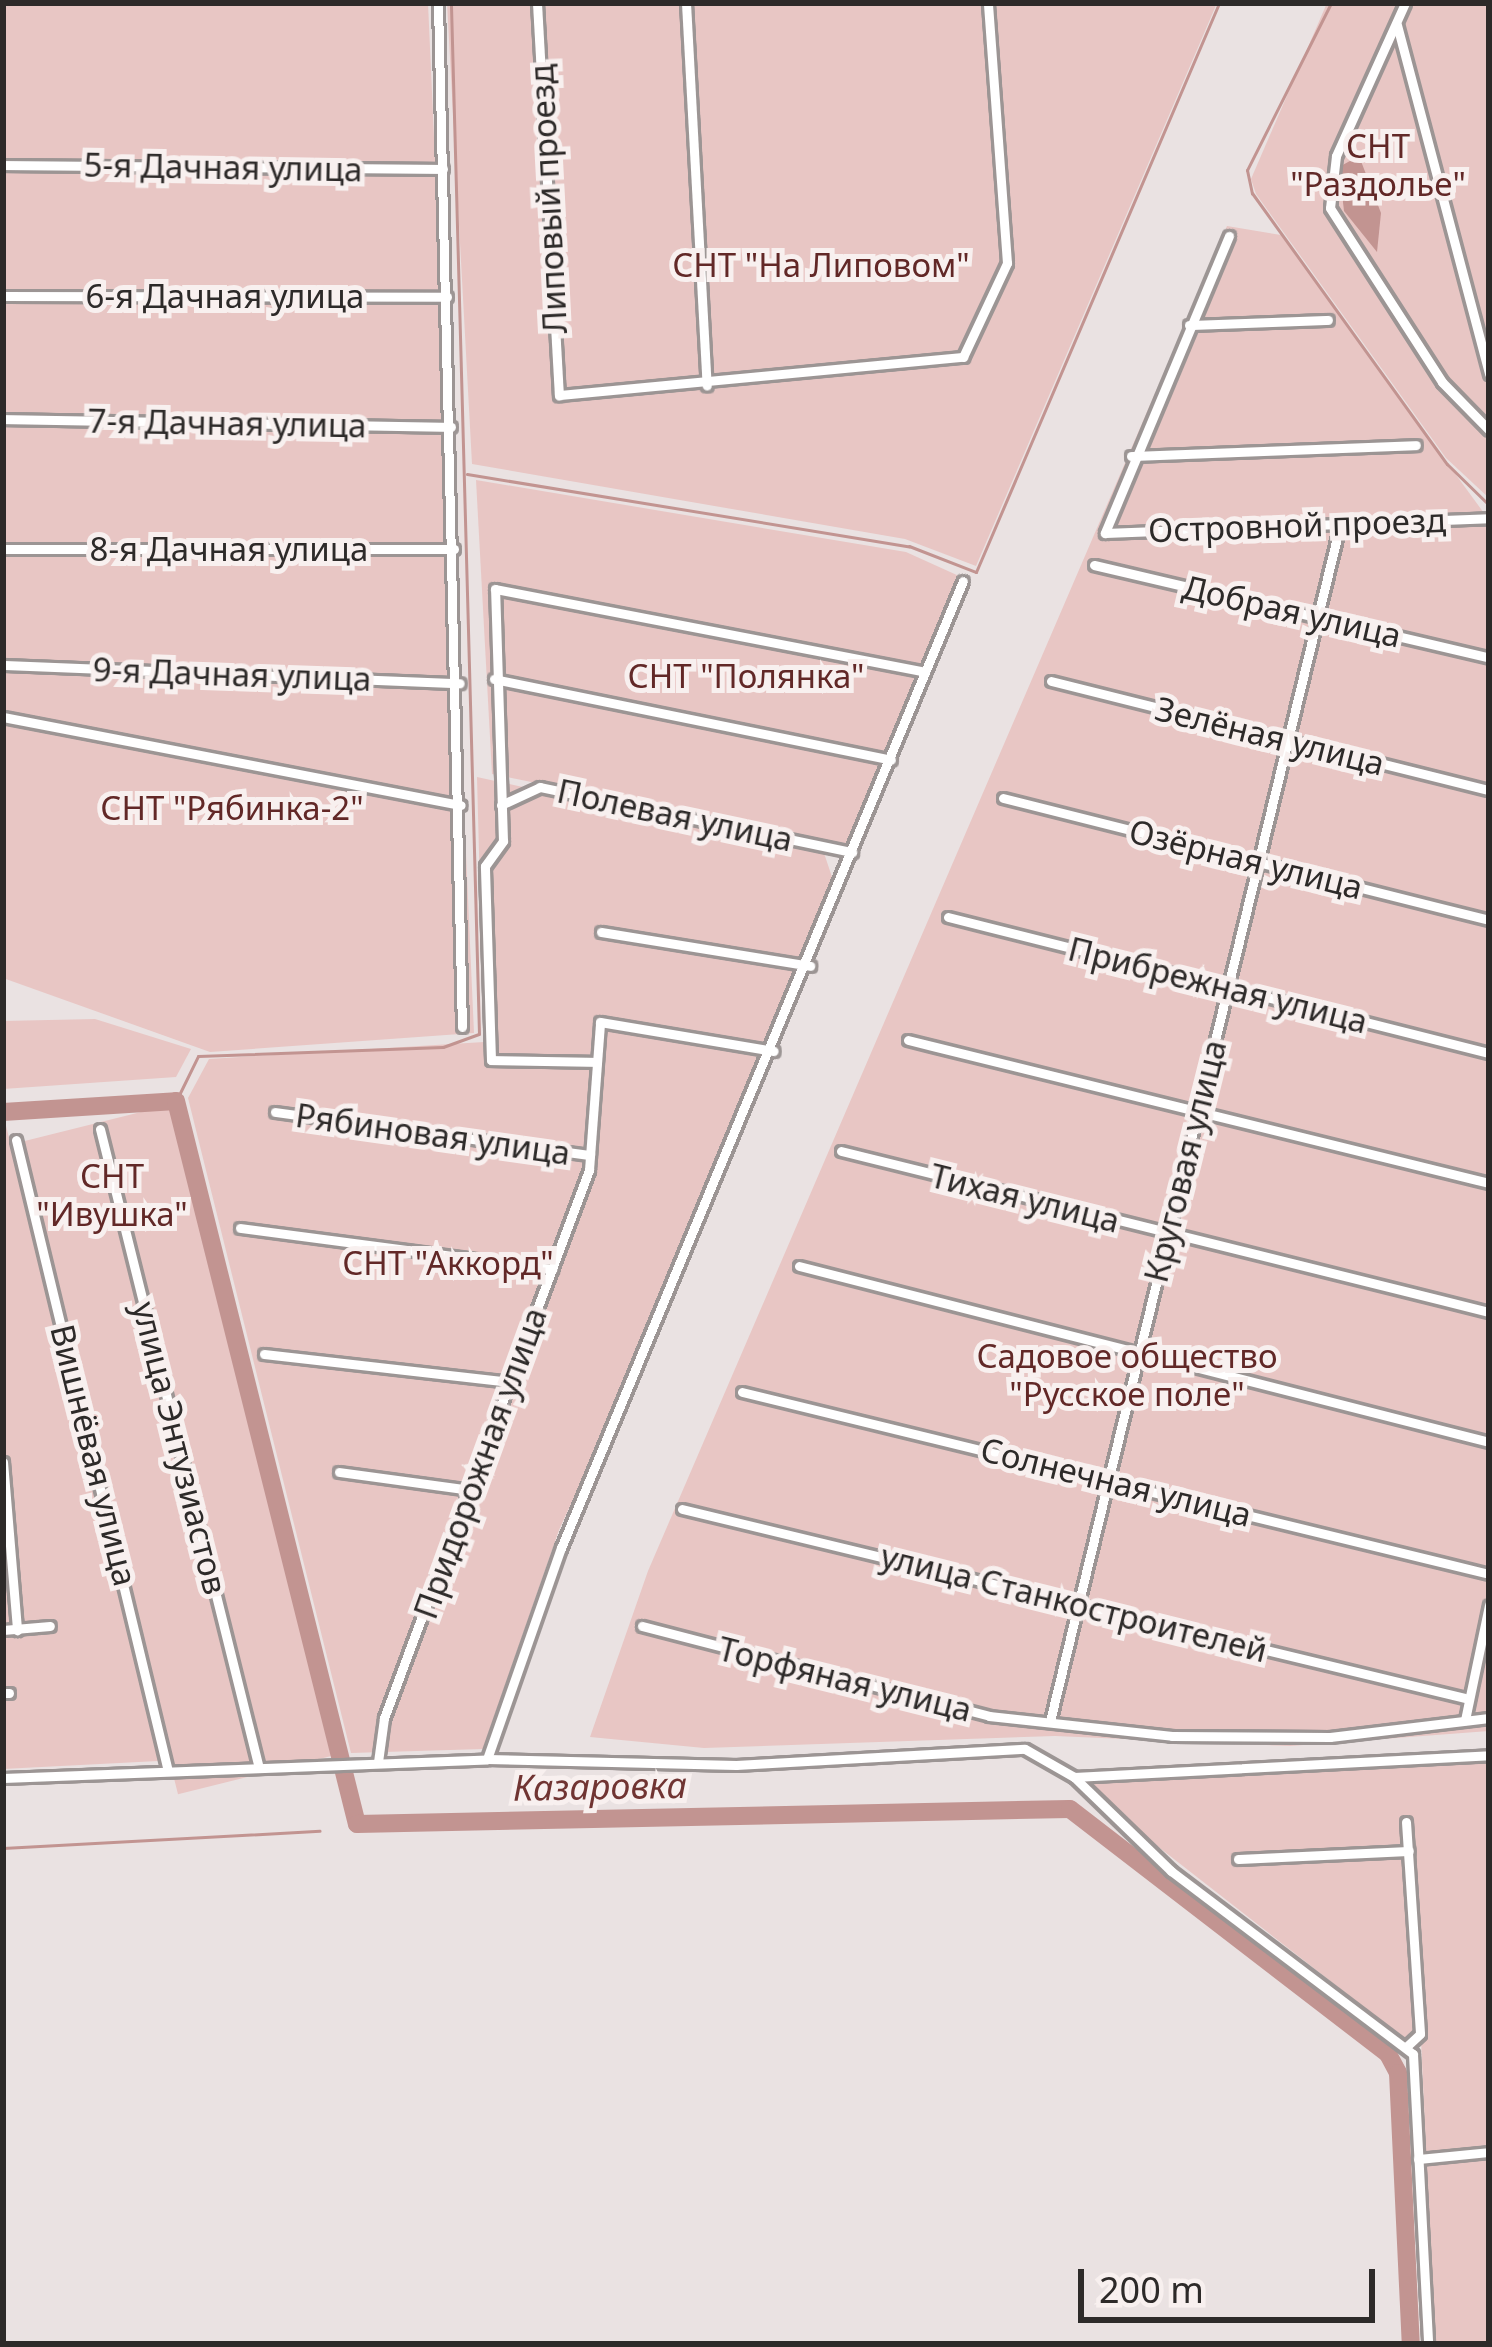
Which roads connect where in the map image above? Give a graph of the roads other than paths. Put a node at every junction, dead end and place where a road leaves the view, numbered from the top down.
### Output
1 (438, 3) edge
2 (537, 3) edge
3 (686, 3) edge
4 (988, 3) edge
5 (1406, 3) edge
6 (1397, 25) junction
7 (3, 166) edge
8 (443, 169) junction
9 (1229, 236) dead end
10 (3, 296) edge
11 (447, 297) junction
12 (1328, 320) dead end
13 (1189, 325) junction
14 (1489, 374) edge
15 (707, 385) junction
16 (3, 419) edge
17 (451, 427) junction
18 (1489, 430) edge
19 (1416, 445) dead end
20 (1131, 456) junction
21 (1489, 518) edge
22 (1341, 521) junction
23 (3, 549) edge
24 (454, 549) junction
25 (1094, 565) dead end
26 (963, 581) dead end
27 (1320, 616) junction
28 (1489, 658) edge
29 (3, 665) edge
30 (925, 672) junction
31 (494, 679) junction
32 (1051, 681) dead end
33 (460, 683) junction
34 (3, 717) edge
35 (1287, 741) junction
36 (890, 760) junction
37 (1489, 790) edge
38 (1003, 798) dead end
39 (461, 805) junction
40 (501, 805) junction
41 (852, 852) junction
42 (1259, 863) junction
43 (948, 917) dead end
44 (1489, 920) edge
45 (601, 932) dead end
46 (810, 966) junction
47 (1228, 987) junction
48 (462, 1027) dead end
49 (908, 1040) dead end
50 (775, 1051) junction
51 (1489, 1053) edge
52 (597, 1062) junction
53 (1196, 1111) junction
54 (275, 1112) dead end
55 (100, 1129) dead end
56 (16, 1140) dead end
57 (841, 1151) dead end
58 (590, 1156) junction
59 (1489, 1183) edge
60 (240, 1228) dead end
61 (1168, 1234) junction
62 (799, 1266) dead end
63 (552, 1269) junction
64 (1489, 1312) edge
65 (264, 1354) dead end
66 (1136, 1357) junction
67 (510, 1382) junction
68 (742, 1392) dead end
69 (1489, 1442) edge
70 (3, 1462) edge
71 (339, 1472) dead end
72 (1108, 1478) junction
73 (470, 1490) junction
74 (682, 1509) dead end
75 (1489, 1574) edge
76 (1079, 1604) junction
77 (1489, 1605) edge
78 (50, 1626) dead end
79 (642, 1627) dead end
80 (3, 1630) edge
81 (17, 1630) junction
82 (1465, 1698) junction
83 (1489, 1718) edge
84 (1465, 1720) junction
85 (1050, 1721) junction
86 (1489, 1755) edge
87 (487, 1759) junction
88 (378, 1762) junction
89 (259, 1768) junction
90 (168, 1771) junction
91 (1074, 1777) junction
92 (3, 1778) edge
93 (1406, 1822) dead end
94 (1409, 1851) junction
95 (1238, 1859) dead end
96 (1407, 2046) junction
97 (1489, 2152) edge
98 (1418, 2158) junction
99 (1428, 2344) edge

1 - 8 street
2 - 15 street, Липовый проезд
3 - 15 street
4 - 15 street
5 - 6 street
6 - 14 street
6 - 18 street
7 - 8 street, 5-я Дачная улица
8 - 11 street
9 - 13 street
10 - 11 street, 6-я Дачная улица
11 - 17 street
12 - 13 street
13 - 20 street
16 - 17 street, 7-я Дачная улица
17 - 24 street
19 - 20 street
20 - 22 street, Островной проезд
21 - 22 street, Островной проезд
22 - 27 street, Круговая улица
23 - 24 street, 8-я Дачная улица
24 - 33 street
25 - 27 street, Добрая улица
26 - 30 street
27 - 28 street, Добрая улица
27 - 35 street, Круговая улица
29 - 33 street, 9-я Дачная улица
30 - 31 street
30 - 36 street
31 - 36 street
31 - 40 street
32 - 35 street, Зелёная улица
33 - 39 street
34 - 39 street
35 - 37 street, Зелёная улица
35 - 42 street, Круговая улица
36 - 41 street
38 - 42 street, Озёрная улица
39 - 48 street
40 - 41 street, Полевая улица
40 - 52 street
41 - 46 street
42 - 44 street, Озёрная улица
42 - 47 street, Круговая улица
43 - 47 street, Прибрежная улица
45 - 46 street
46 - 50 street
47 - 51 street, Прибрежная улица
47 - 53 street, Круговая улица
49 - 53 street
50 - 52 street, Придорожная улица
50 - 87 street
52 - 58 street, Придорожная улица
53 - 59 street
53 - 61 street, Круговая улица
54 - 58 street, Рябиновая улица
55 - 89 street, улица Энтузиастов
56 - 90 street, Вишнёвая улица
57 - 61 street, Тихая улица
58 - 63 street, Придорожная улица
60 - 63 street
61 - 64 street, Тихая улица
61 - 66 street, Круговая улица
62 - 66 street
63 - 67 street, Придорожная улица
65 - 67 street
66 - 69 street
66 - 72 street, Круговая улица
67 - 73 street, Придорожная улица
68 - 72 street, Солнечная улица
70 - 81 street
71 - 73 street
72 - 75 street, Солнечная улица
72 - 76 street, Круговая улица
73 - 88 street, Придорожная улица
74 - 76 street, улица Станкостроителей
76 - 82 street, улица Станкостроителей
76 - 85 street, Круговая улица
77 - 82 street
78 - 81 street
79 - 85 street, Торфяная улица
80 - 81 street
82 - 84 street
83 - 84 street
84 - 85 street
86 - 91 street
87 - 88 street
87 - 91 street
88 - 89 street
89 - 90 street
90 - 92 street
91 - 96 street
93 - 94 street
94 - 95 street
94 - 96 street
96 - 98 street
97 - 98 street
98 - 99 street

